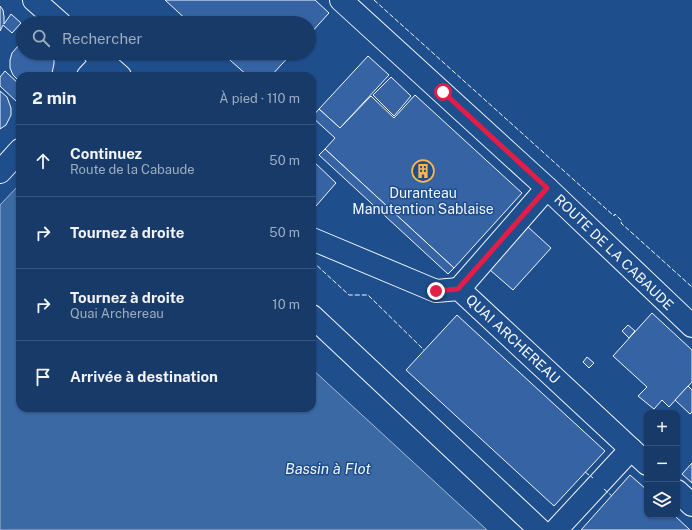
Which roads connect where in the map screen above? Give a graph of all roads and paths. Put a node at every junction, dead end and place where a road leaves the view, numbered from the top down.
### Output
1 (34, 0) edge
2 (341, 0) edge
3 (52, 16) edge
4 (95, 63) edge
5 (112, 72) edge
6 (16, 154) edge
7 (0, 172) edge
8 (547, 188) junction
9 (316, 241) edge
10 (458, 289) junction
11 (316, 320) edge
12 (692, 326) edge
13 (631, 449) junction
14 (644, 461) edge
15 (680, 495) edge
16 (692, 505) edge
17 (540, 530) edge
18 (556, 530) edge

1 - 3 street
2 - 8 street, ROUTE DE LA CABAUDE
4 - 5 street
6 - 7 street
8 - 10 street
8 - 12 street, ROUTE DE LA CABAUDE
9 - 10 street, QUAI ARCHEREAU
10 - 13 street, QUAI ARCHEREAU
11 - 17 street
13 - 14 street, QUAI ARCHEREAU
13 - 18 street
15 - 16 street

